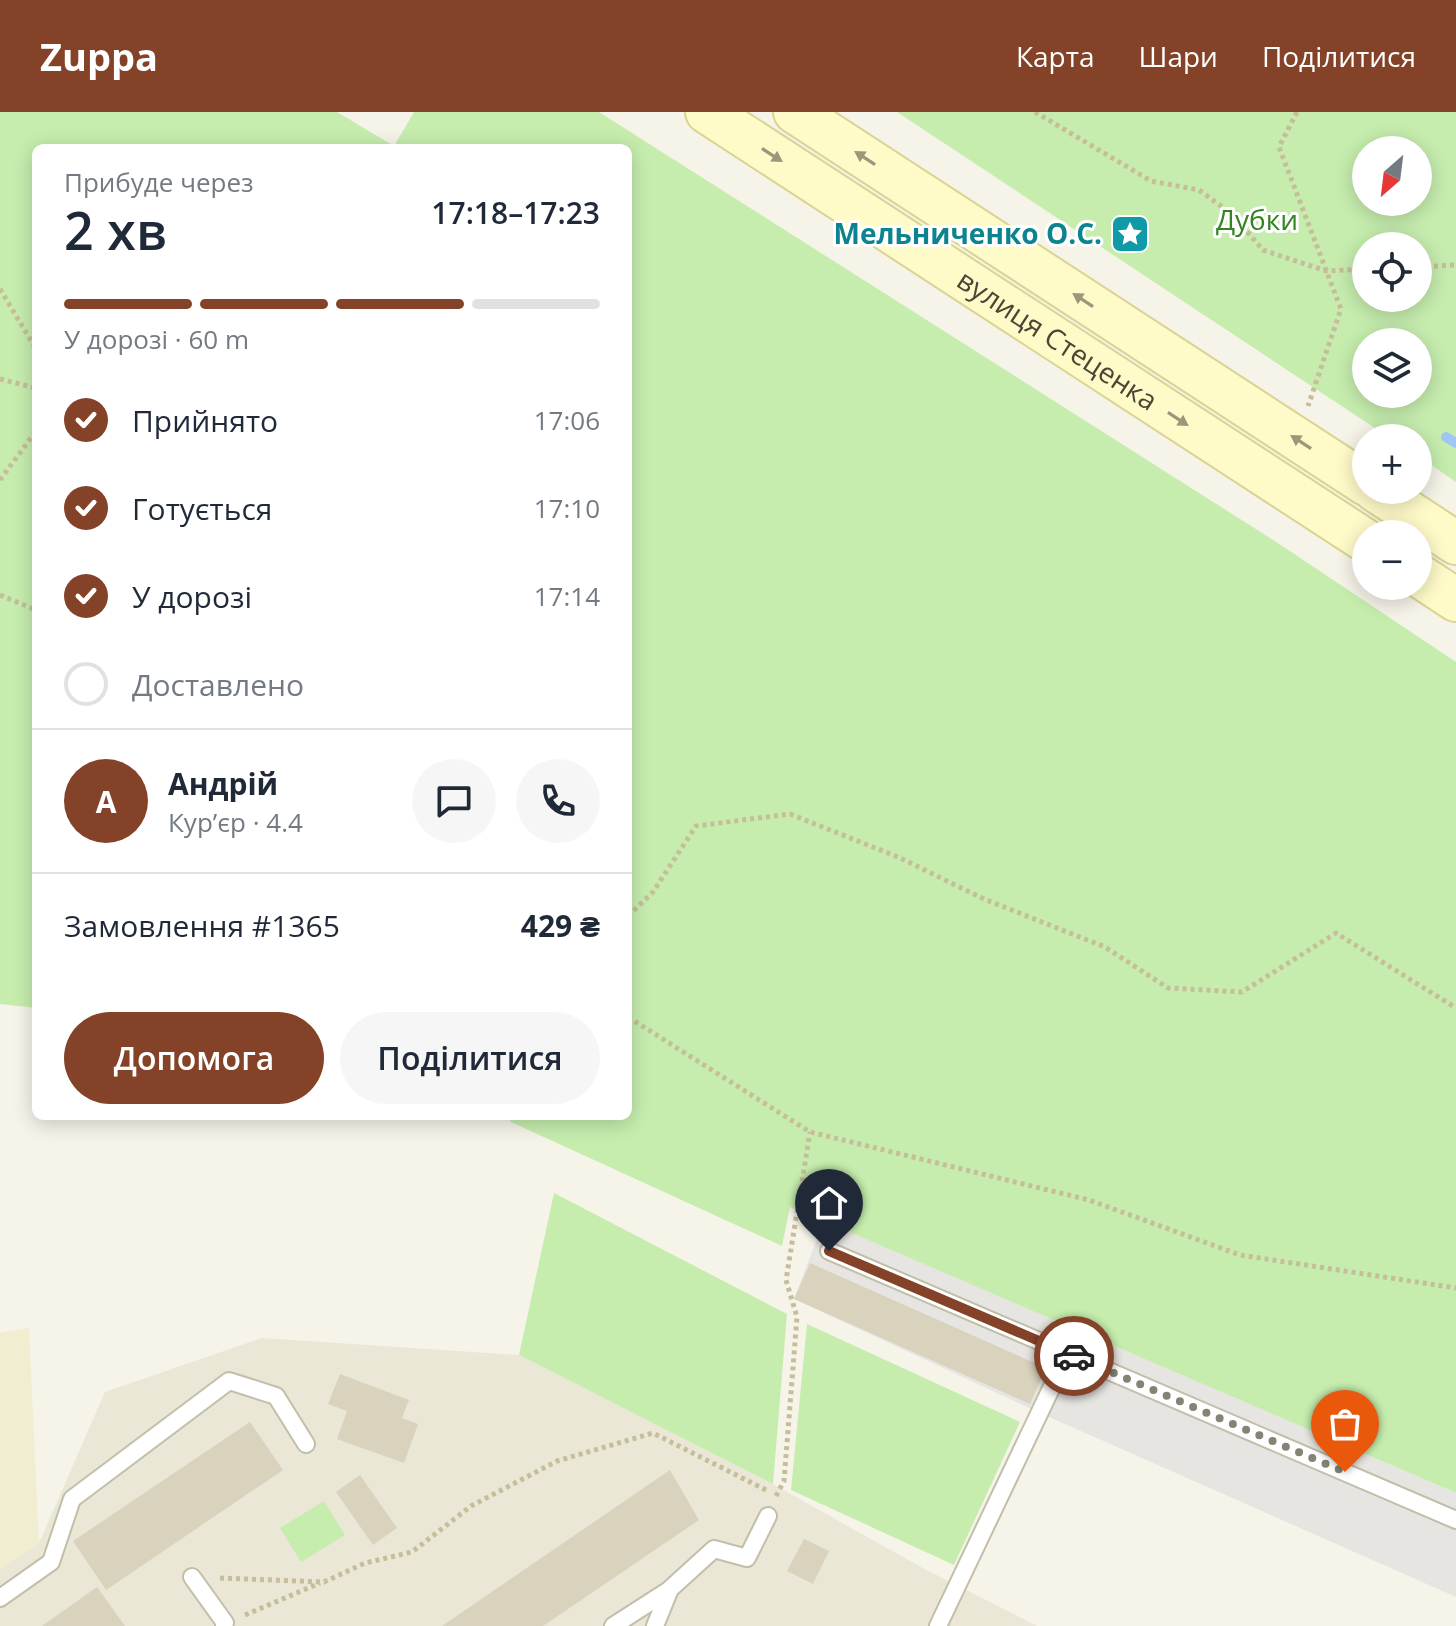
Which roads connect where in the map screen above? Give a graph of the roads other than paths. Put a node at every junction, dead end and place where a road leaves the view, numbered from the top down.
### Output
1 (707, 112) edge
2 (795, 112) edge
3 (1352, 475) edge
4 (1396, 504) edge
5 (1352, 532) edge
6 (1456, 543) edge
7 (1432, 584) edge
8 (1456, 600) edge
9 (829, 1251) dead end
10 (1068, 1353) junction
11 (306, 1444) dead end
12 (768, 1516) road end
13 (1456, 1520) edge
14 (192, 1577) road end
15 (670, 1589) junction
16 (0, 1598) edge
17 (225, 1624) edge
18 (613, 1626) edge
19 (655, 1626) edge
20 (938, 1626) edge

1 -> 5 main road, вулиця Стеценка
3 -> 2 main road, вулиця Стеценка
4 - 6 main road
7 - 8 main road
9 - 10 lane
10 - 13 lane
10 - 20 lane
11 - 16 lane
12 - 15 lane
14 - 17 lane
15 - 18 lane
15 - 19 lane

